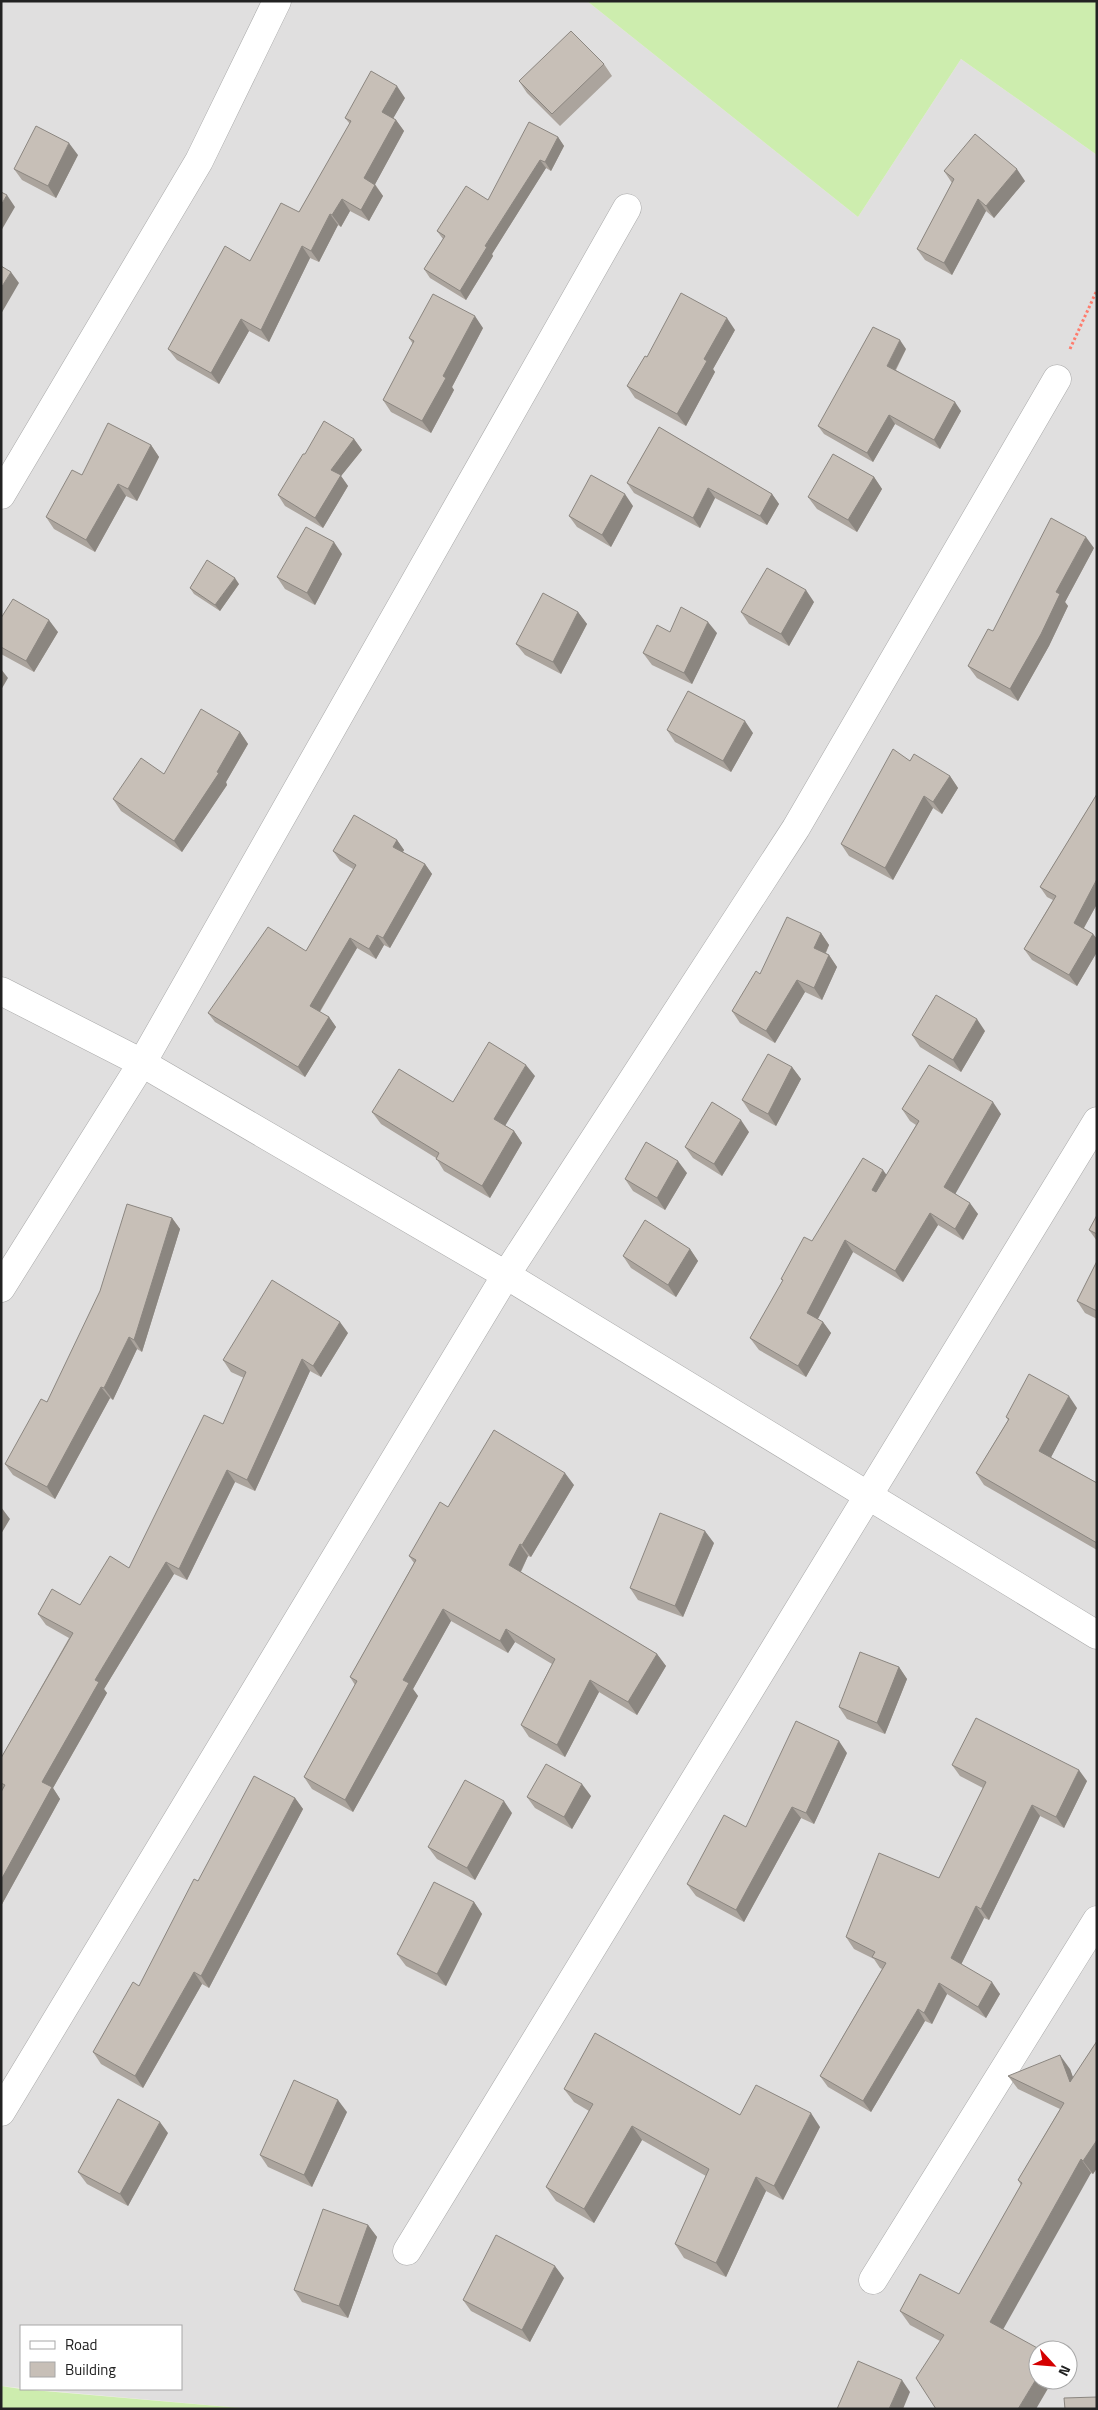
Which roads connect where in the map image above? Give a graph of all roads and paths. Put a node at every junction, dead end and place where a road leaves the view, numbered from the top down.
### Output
1 (277, 1) edge
2 (627, 208) dead end
3 (1097, 290) edge
4 (1057, 379) joint
5 (1, 495) edge
6 (1, 991) edge
7 (142, 1063) junction
8 (1097, 1121) edge
9 (506, 1275) junction
10 (1, 1288) edge
11 (869, 1496) junction
12 (1097, 1634) edge
13 (1097, 1920) edge
14 (1, 2112) edge
15 (407, 2251) dead end
16 (873, 2280) dead end

1 - 5 street
2 - 7 street
3 - 4 path
4 - 9 street
6 - 7 street
7 - 9 street
7 - 10 street
8 - 11 street
9 - 11 street
9 - 14 street
11 - 12 street
11 - 15 street
13 - 16 street

